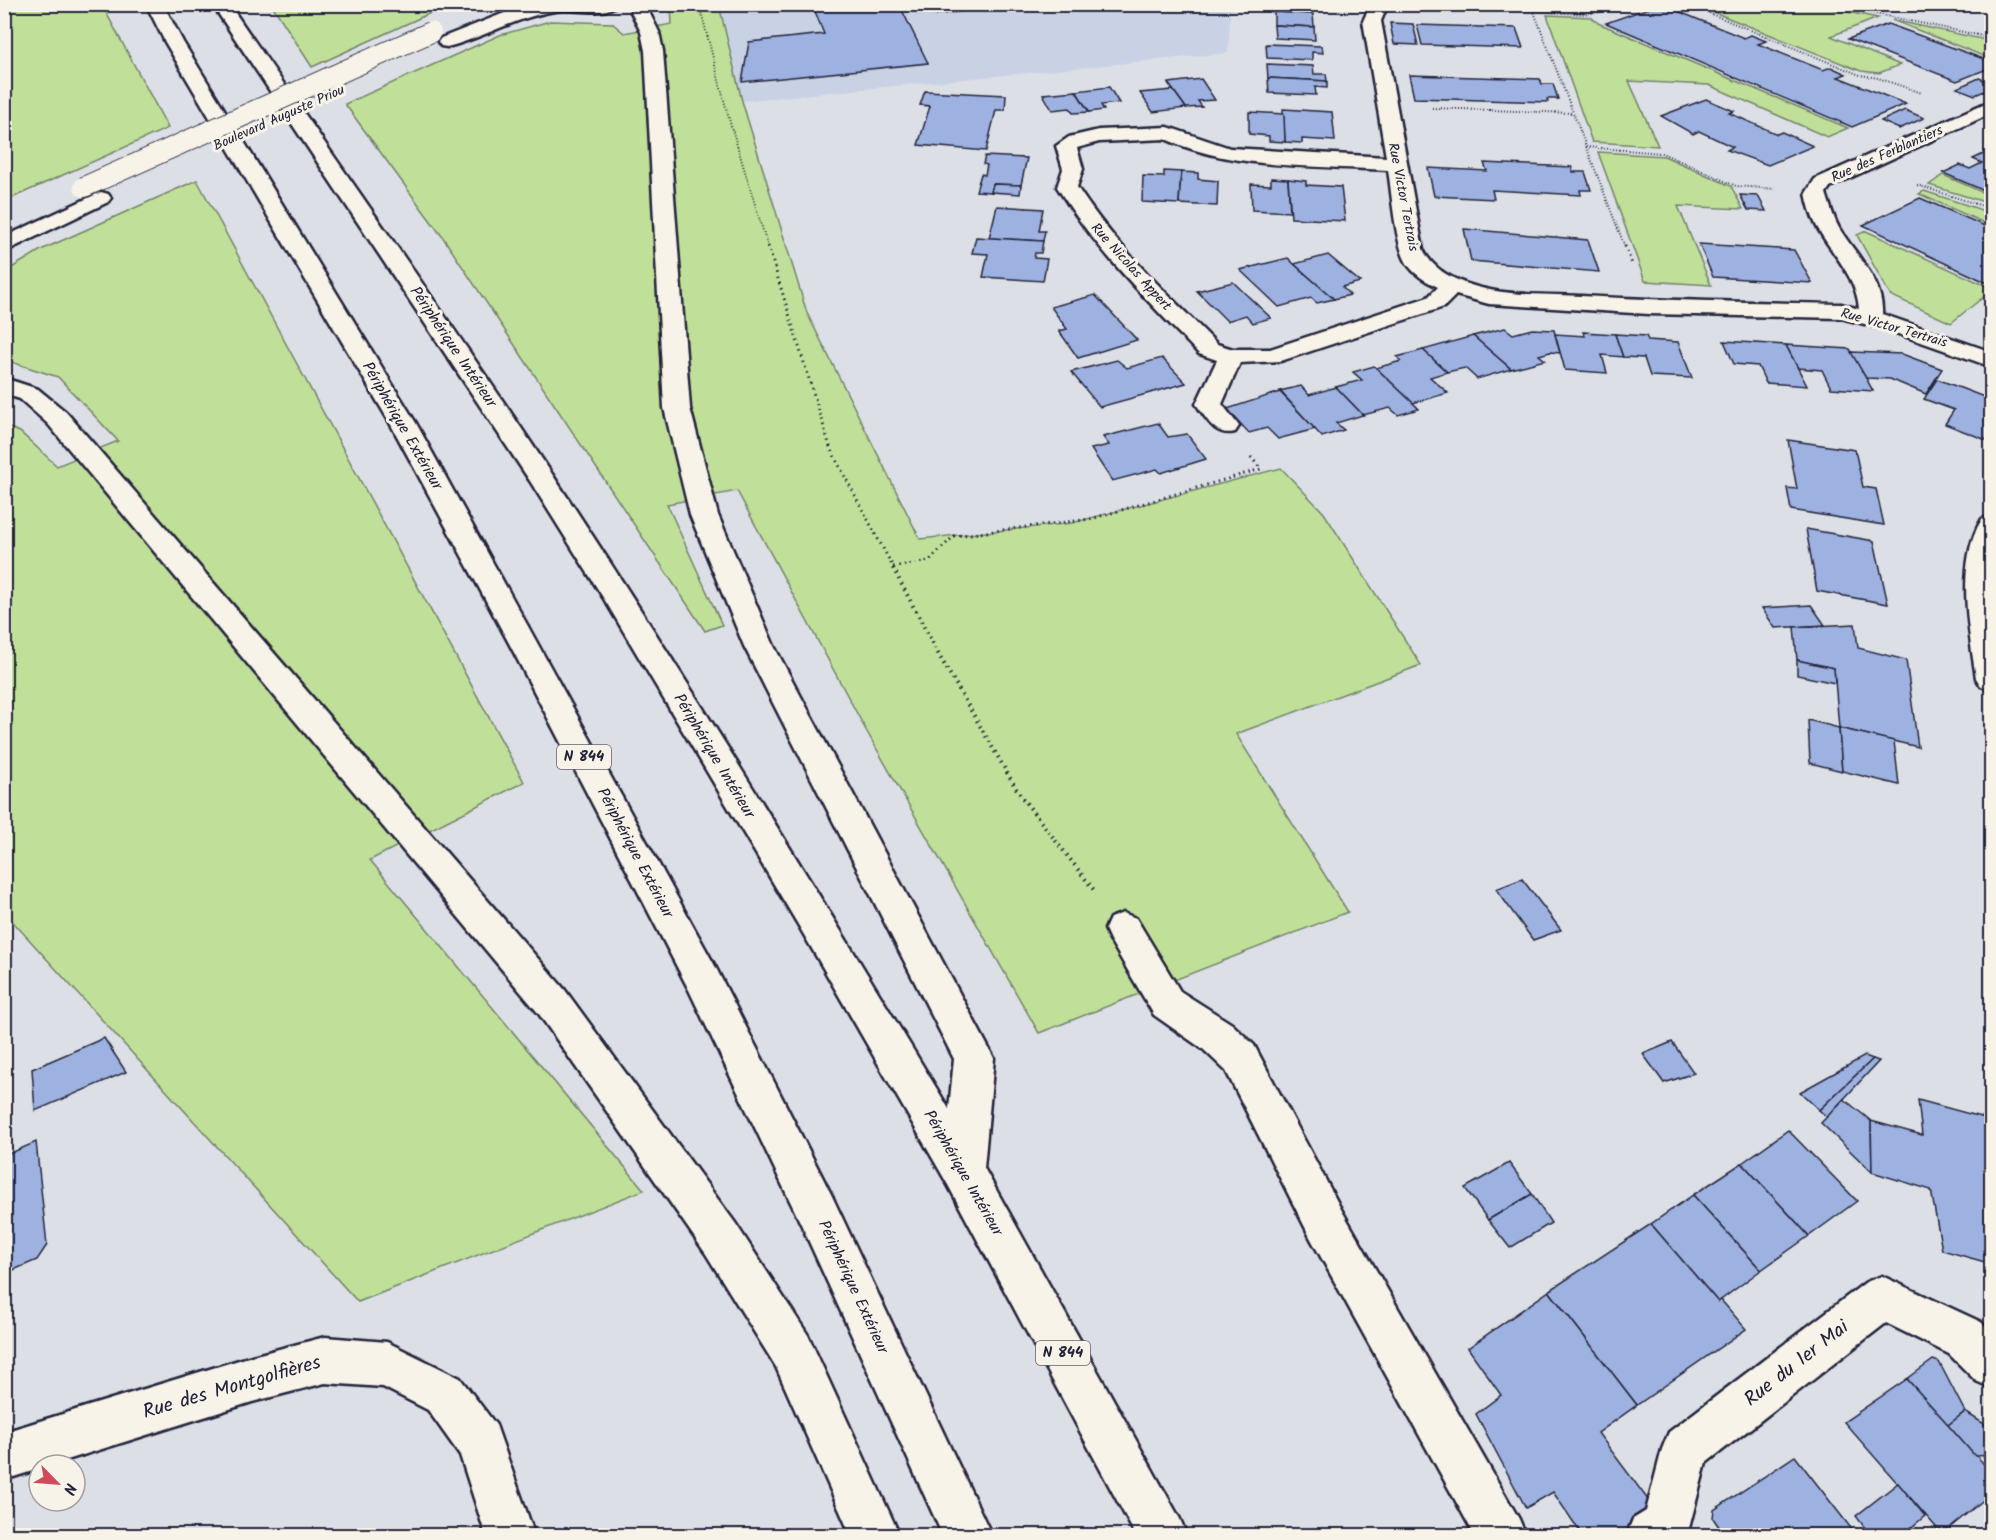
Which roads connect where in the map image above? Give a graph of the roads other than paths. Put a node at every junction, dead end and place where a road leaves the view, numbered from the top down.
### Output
1 (154, 4) edge
2 (220, 4) edge
3 (609, 4) edge
4 (642, 4) edge
5 (1383, 4) edge
6 (555, 5) edge
7 (457, 20) dead end
8 (439, 37) junction
9 (1984, 110) edge
10 (1396, 164) junction
11 (92, 192) junction
12 (53, 200) dead end
13 (4, 246) edge
14 (1452, 286) junction
15 (1870, 319) junction
16 (1231, 356) junction
17 (1992, 360) edge
18 (4, 385) edge
19 (1226, 426) road end
20 (1989, 541) edge
21 (1992, 678) edge
22 (1123, 929) road end
23 (963, 1171) junction
24 (1992, 1365) edge
25 (4, 1456) edge
26 (512, 1536) edge
27 (876, 1536) edge
28 (968, 1536) edge
29 (1163, 1536) edge
30 (1502, 1536) edge
31 (1650, 1536) edge

1 - 28 main road, Périphérique Extérieur / N 844
2 - 23 main road, Périphérique Intérieur / N 844
3 - 6 main road, Boulevard Auguste Priou
4 - 23 main road
5 - 10 main road, Rue Victor Tertrais
6 - 8 main road, Boulevard Auguste Priou
7 - 8 main road, Boulevard Auguste Priou
8 - 11 main road, Boulevard Auguste Priou
9 - 15 main road, Rue des Ferblantiers
10 - 14 main road, Rue Victor Tertrais
10 - 16 main road, Rue Nicolas Appert
11 - 12 main road, Boulevard Auguste Priou
11 - 13 main road, Boulevard Auguste Priou
14 - 15 main road, Rue Victor Tertrais
14 - 16 main road, Rue Nicolas Appert
15 - 17 main road, Rue Victor Tertrais
16 - 19 main road
18 - 27 main road
20 - 21 main road
22 - 30 main road
23 - 29 main road, Périphérique Intérieur / N 844
24 - 31 main road, Rue du 1er Mai
25 - 26 main road, Rue des Montgolfières

